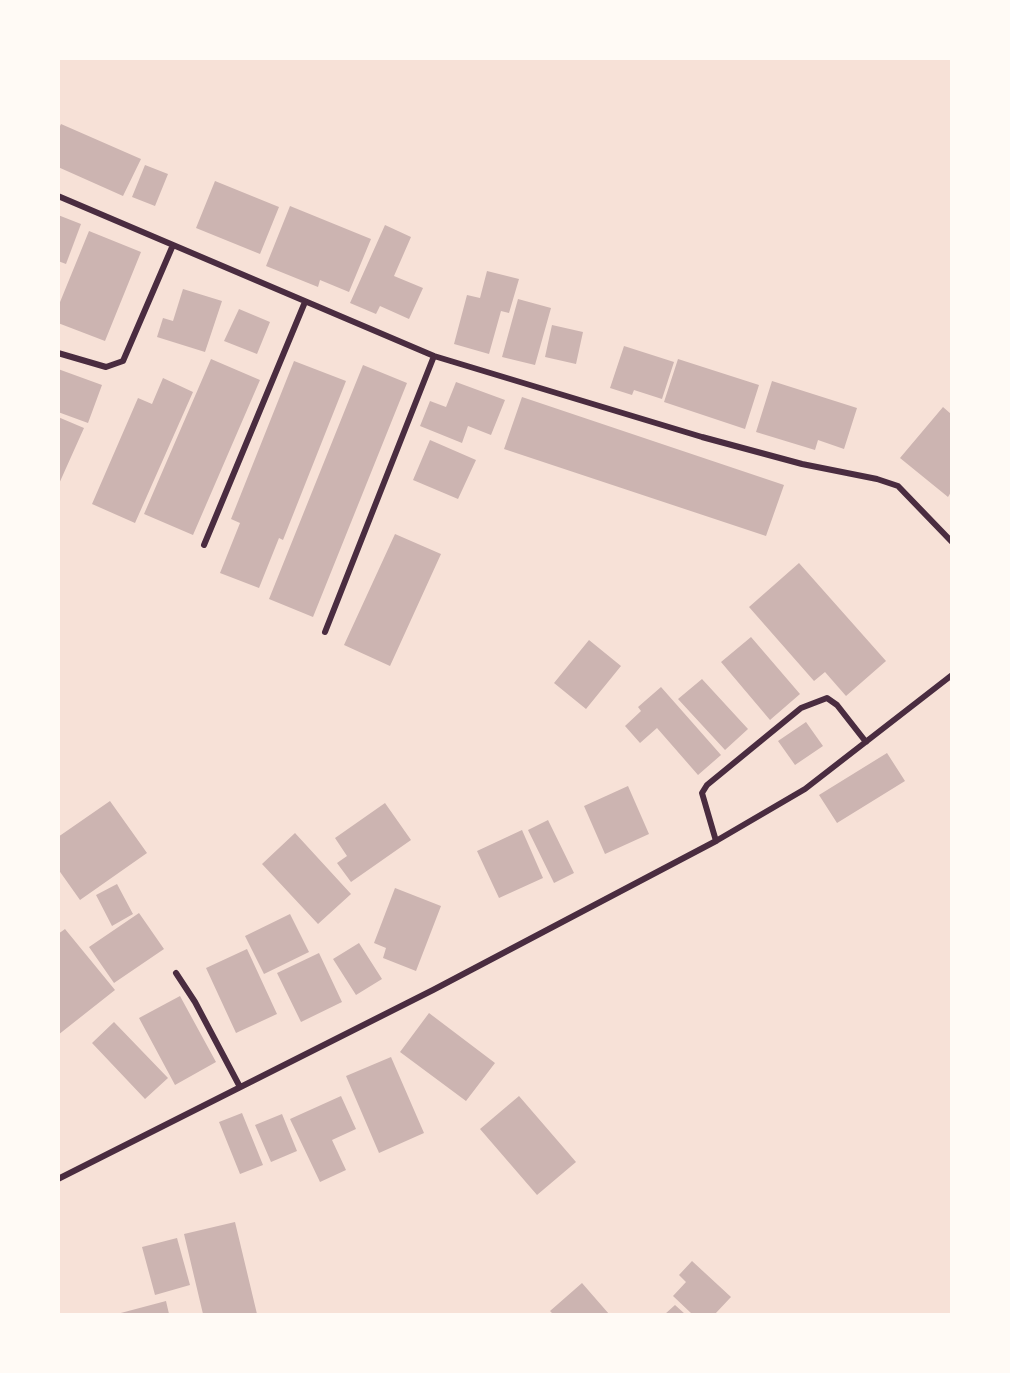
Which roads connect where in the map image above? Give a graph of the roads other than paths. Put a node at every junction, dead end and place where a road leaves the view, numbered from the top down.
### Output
1 (58, 195) edge
2 (173, 244) junction
3 (305, 302) junction
4 (58, 353) edge
5 (434, 356) junction
6 (951, 542) edge
7 (204, 545) dead end
8 (325, 632) dead end
9 (951, 675) edge
10 (866, 742) junction
11 (716, 841) junction
12 (176, 973) dead end
13 (240, 1087) junction
14 (58, 1179) edge

1 - 2 street
2 - 3 street
2 - 4 street
3 - 5 street
3 - 7 street
5 - 6 street
5 - 8 street
9 - 10 street
10 - 11 street
10 - 11 street
11 - 13 street
12 - 13 street
13 - 14 street

